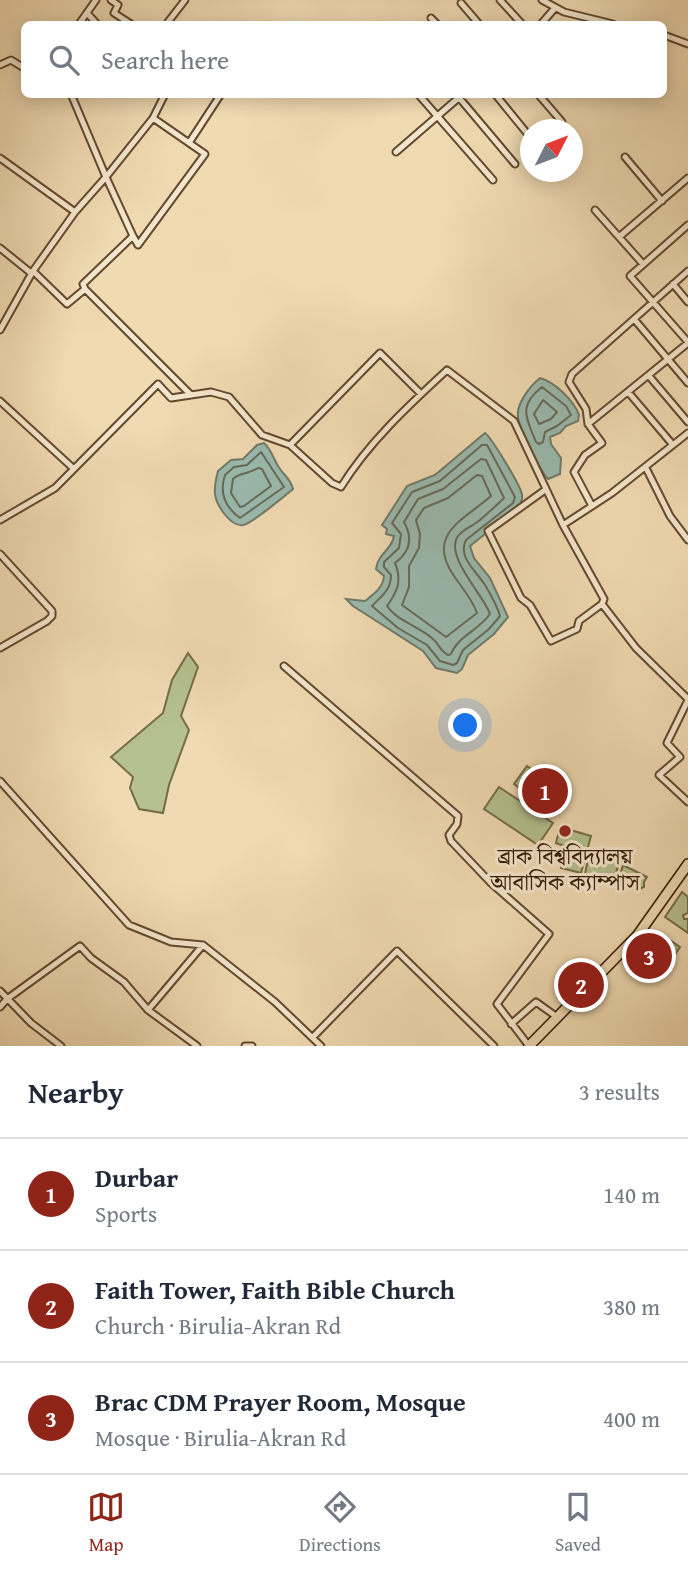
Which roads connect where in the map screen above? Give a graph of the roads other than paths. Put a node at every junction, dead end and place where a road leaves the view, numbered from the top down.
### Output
1 (96, 0) edge
2 (111, 0) edge
3 (185, 0) edge
4 (500, 0) edge
5 (542, 0) edge
6 (461, 3) dead end
7 (555, 8) junction
8 (87, 13) junction
9 (431, 18) dead end
10 (81, 21) edge
11 (94, 21) edge
12 (126, 21) edge
13 (170, 21) edge
14 (434, 21) edge
15 (476, 21) edge
16 (519, 21) edge
17 (544, 21) edge
18 (597, 21) edge
19 (667, 37) edge
20 (688, 44) edge
21 (0, 65) edge
22 (21, 66) edge
23 (73, 98) edge
24 (163, 98) edge
25 (218, 98) edge
26 (421, 98) edge
27 (457, 98) edge
28 (461, 98) edge
29 (498, 98) edge
30 (541, 98) edge
31 (437, 117) junction
32 (153, 118) junction
33 (559, 119) edge
34 (520, 124) edge
35 (189, 143) junction
36 (396, 152) dead end
37 (0, 158) edge
38 (625, 158) dead end
39 (515, 164) dead end
40 (106, 177) junction
41 (688, 178) edge
42 (493, 180) dead end
43 (662, 201) junction
44 (595, 210) dead end
45 (75, 212) junction
46 (688, 225) edge
47 (133, 236) junction
48 (619, 237) junction
49 (0, 248) edge
50 (643, 264) junction
51 (688, 271) edge
52 (32, 272) junction
53 (673, 284) junction
54 (85, 289) junction
55 (653, 301) junction
56 (688, 302) edge
57 (634, 319) junction
58 (0, 330) edge
59 (688, 342) edge
60 (668, 360) junction
61 (649, 376) junction
62 (688, 383) edge
63 (629, 393) junction
64 (421, 394) junction
65 (191, 395) junction
66 (0, 401) edge
67 (688, 422) edge
68 (588, 424) junction
69 (688, 433) edge
70 (290, 445) junction
71 (673, 445) junction
72 (646, 468) junction
73 (74, 469) junction
74 (545, 490) junction
75 (592, 506) junction
76 (0, 520) edge
77 (562, 526) junction
78 (688, 540) edge
79 (0, 554) edge
80 (602, 604) junction
81 (0, 648) edge
82 (284, 666) dead end
83 (688, 700) edge
84 (0, 781) edge
85 (688, 802) edge
86 (688, 864) edge
87 (203, 945) junction
88 (0, 991) edge
89 (6, 999) junction
90 (0, 1007) edge
91 (148, 1010) junction
92 (557, 1017) junction
93 (511, 1024) junction
94 (313, 1036) junction
95 (61, 1046) edge
96 (197, 1046) edge
97 (245, 1046) edge
98 (252, 1046) edge
99 (320, 1046) edge
100 (494, 1046) edge
101 (529, 1046) edge

1 - 8 street
2 - 12 street
3 - 13 street
4 - 16 street
5 - 7 street
6 - 15 street
7 - 17 street
7 - 18 street
8 - 10 street
8 - 11 street
9 - 14 street
19 - 20 street
21 - 22 street
23 - 40 street
24 - 32 street
25 - 35 street
26 - 31 street
27 - 31 street
28 - 39 street
29 - 34 street
30 - 33 street
31 - 36 street
31 - 42 street
32 - 35 street
32 - 40 street
35 - 47 street
37 - 45 street
38 - 43 street
40 - 45 street
40 - 47 street
41 - 43 street
43 - 48 street
44 - 48 street
45 - 52 street
46 - 50 street
47 - 54 street
48 - 50 street
49 - 52 street
50 - 55 street
51 - 53 street
52 - 54 street
52 - 58 street
53 - 55 street
53 - 56 street
54 - 65 street
55 - 57 street
55 - 59 street
57 - 60 street
57 - 68 street
59 - 60 street
60 - 61 street
60 - 62 street
61 - 63 street
61 - 67 street
63 - 68 street
63 - 71 street
64 - 70 street
64 - 70 street
64 - 74 street
65 - 70 street
65 - 73 street
66 - 73 street
68 - 75 street
69 - 71 street
71 - 72 street
72 - 75 street
72 - 78 street
73 - 76 street
74 - 77 street
74 - 80 street
75 - 77 street
77 - 80 street
79 - 81 street
80 - 83 street
82 - 93 street
83 - 85 street
84 - 87 street
86 - 92 highway
87 - 91 street
87 - 94 street
88 - 89 street
89 - 90 street
89 - 91 street
89 - 95 street
91 - 96 street
92 - 93 street
92 - 101 highway
93 - 101 street
94 - 99 street
94 - 100 street
97 - 98 street

